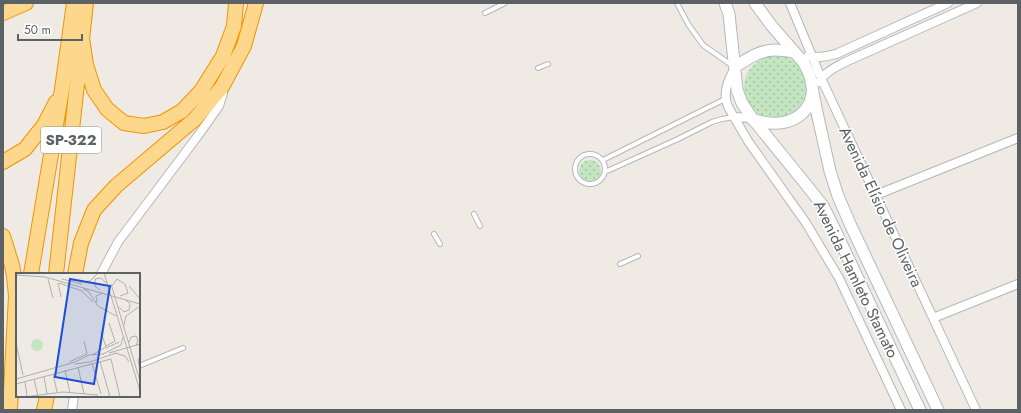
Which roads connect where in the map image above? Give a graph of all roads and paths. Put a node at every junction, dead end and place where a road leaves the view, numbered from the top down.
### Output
1 (26, 3) edge
2 (236, 3) edge
3 (256, 3) edge
4 (504, 3) edge
5 (677, 3) edge
6 (725, 3) edge
7 (755, 3) edge
8 (790, 3) edge
9 (948, 3) edge
10 (977, 3) edge
11 (80, 7) edge
12 (6, 13) edge
13 (485, 13) dead end
14 (908, 21) junction
15 (913, 32) junction
16 (82, 38) junction
17 (794, 52) junction
18 (812, 57) junction
19 (548, 64) dead end
20 (735, 67) junction
21 (538, 68) dead end
22 (821, 78) junction
23 (222, 87) junction
24 (62, 89) junction
25 (813, 91) junction
26 (726, 99) junction
27 (734, 117) junction
28 (752, 118) junction
29 (1018, 138) edge
30 (603, 160) junction
31 (3, 162) edge
32 (605, 172) junction
33 (876, 195) junction
34 (474, 214) dead end
35 (480, 226) dead end
36 (434, 234) dead end
37 (3, 236) edge
38 (440, 244) dead end
39 (638, 256) dead end
40 (620, 264) dead end
41 (31, 273) edge
42 (56, 273) edge
43 (75, 273) edge
44 (102, 273) edge
45 (1018, 284) edge
46 (933, 318) junction
47 (183, 348) dead end
48 (140, 366) edge
49 (16, 367) edge
50 (42, 397) edge
51 (47, 397) edge
52 (74, 397) edge
53 (10, 410) edge
54 (41, 410) edge
55 (44, 410) edge
56 (72, 410) edge
57 (901, 410) edge
58 (920, 410) edge
59 (938, 410) edge
60 (976, 410) edge

1 - 12 highway
2 - 16 highway
3 - 23 highway
4 - 13 lane
5 - 20 lane
6 - 20 main road, Avenida Hamleto Stamato
7 - 17 main road, Avenida Hamleto Stamato
8 - 18 street, Avenida Elísio de Oliveira
9 - 14 street
10 - 15 street
11 - 16 highway, SP-322
11 - 24 highway, SP-322
14 - 15 street
14 - 18 street
15 - 22 street
16 - 42 highway, SP-322
17 - 18 street
17 - 20 main road
17 - 25 main road, Avenida Hamleto Stamato
18 - 22 street, Avenida Elísio de Oliveira
19 - 21 lane
20 - 26 street
20 - 28 main road, Avenida Hamleto Stamato
22 - 25 street
22 - 33 street, Avenida Elísio de Oliveira
23 - 43 highway
23 - 44 street
24 - 31 highway
24 - 41 highway, SP-322
25 - 28 main road
25 - 59 main road, Avenida Hamleto Stamato
26 - 27 street
26 - 30 lane
27 - 28 street
27 - 32 lane
27 - 57 street
28 - 58 main road, Avenida Hamleto Stamato
29 - 33 street
30 - 32 lane
30 - 32 lane
33 - 46 street, Avenida Elísio de Oliveira
34 - 35 lane
36 - 38 lane
37 - 53 highway
39 - 40 lane
45 - 46 street
46 - 60 street, Avenida Elísio de Oliveira
47 - 48 lane
49 - 53 highway
50 - 54 highway
51 - 55 highway
52 - 56 street

